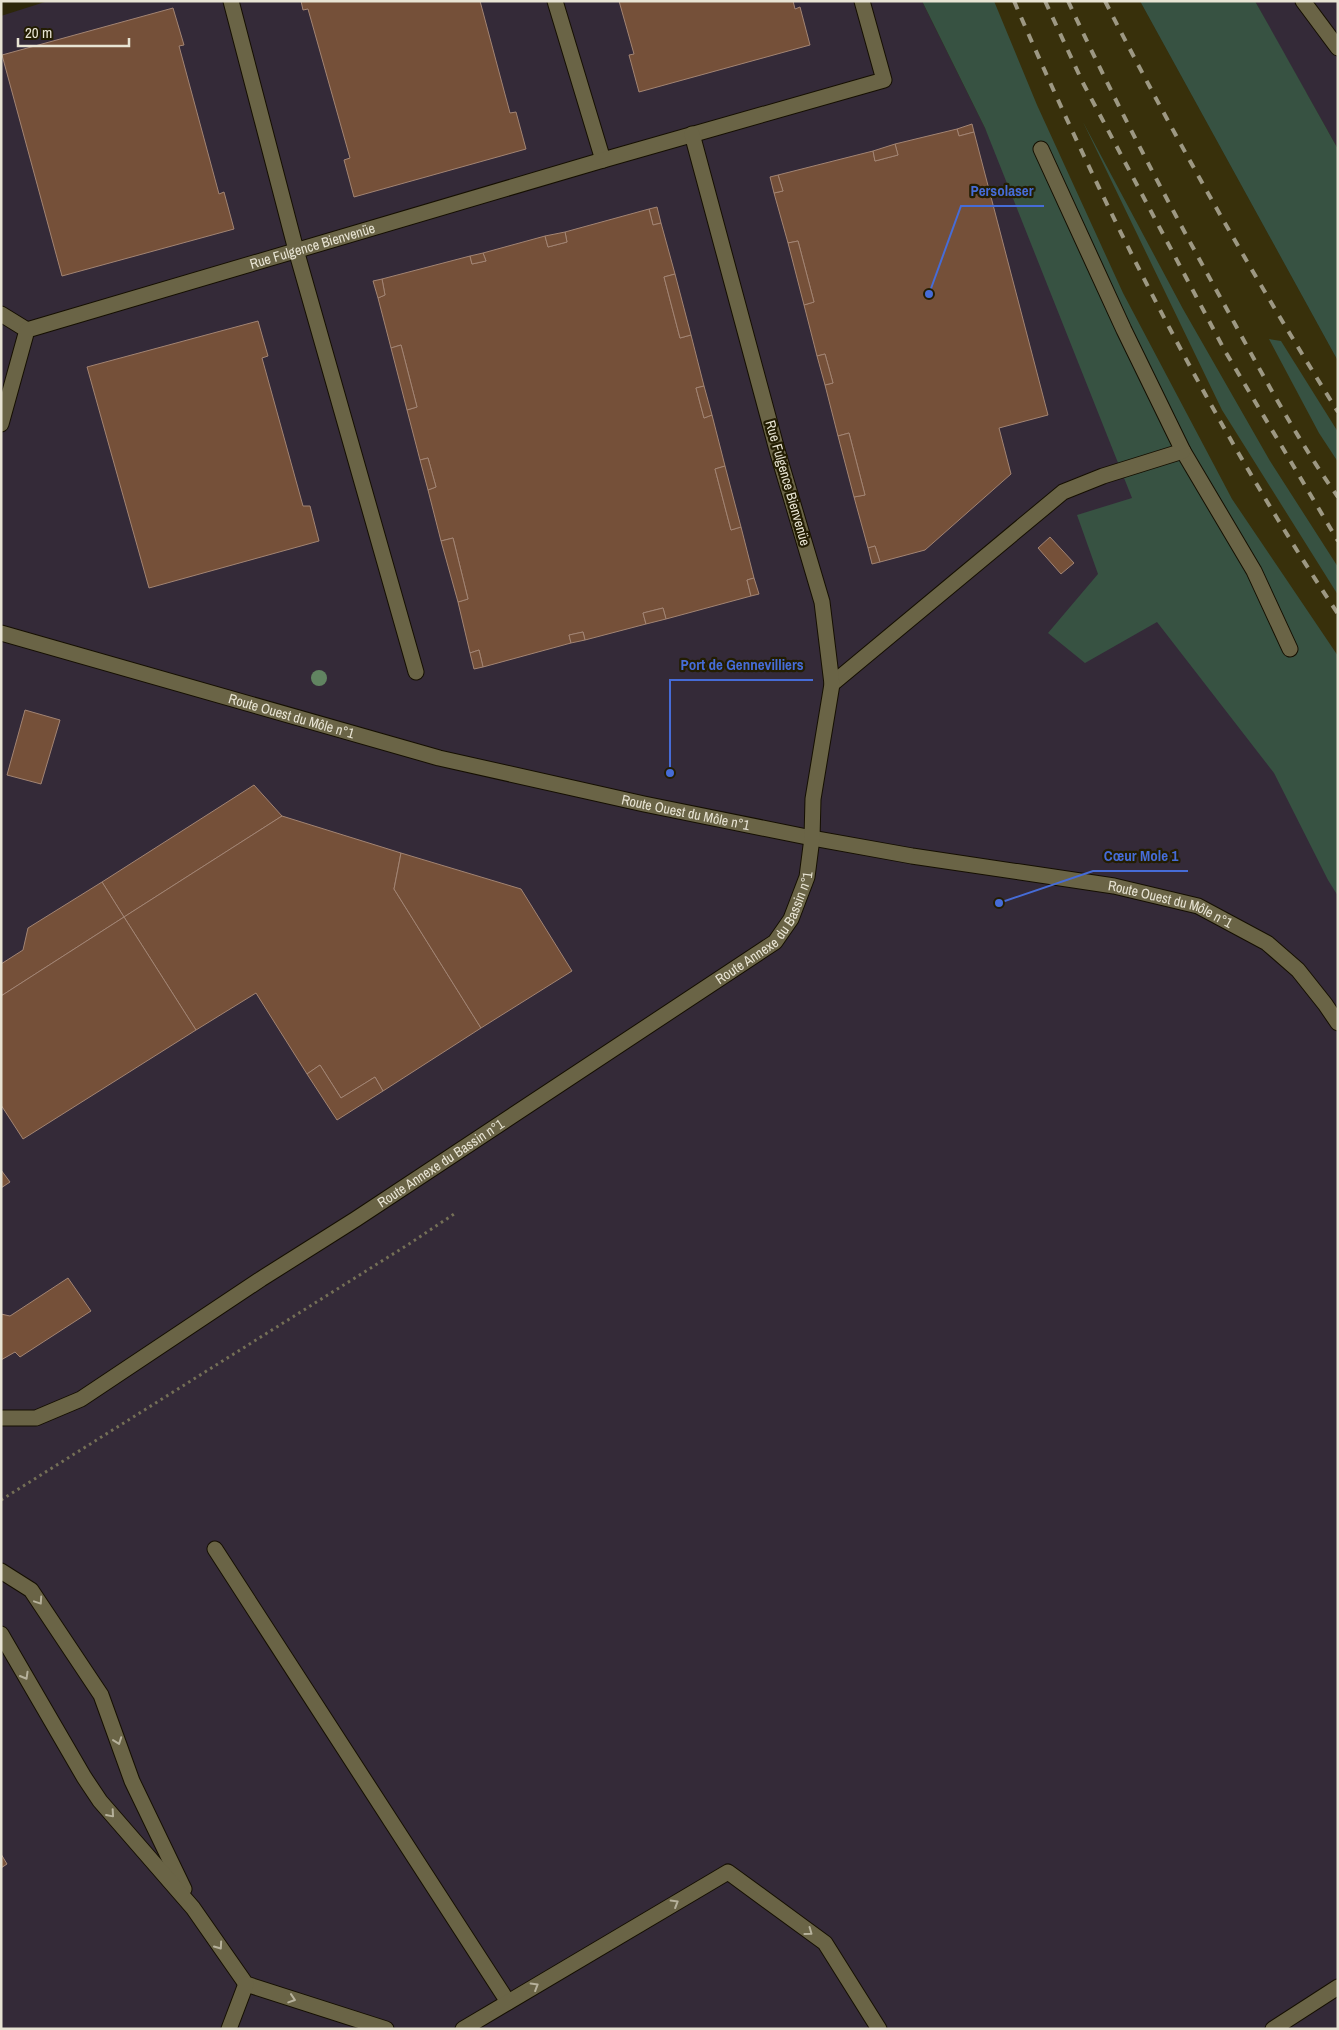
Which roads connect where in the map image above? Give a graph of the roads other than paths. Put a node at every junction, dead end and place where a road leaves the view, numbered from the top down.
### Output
1 (231, 1) edge
2 (556, 1) edge
3 (862, 1) edge
4 (1303, 1) edge
5 (1338, 48) edge
6 (692, 134) junction
7 (1041, 149) dead end
8 (603, 160) junction
9 (296, 250) junction
10 (1, 314) edge
11 (26, 330) junction
12 (1, 424) edge
13 (1183, 451) junction
14 (1, 633) edge
15 (1290, 649) dead end
16 (416, 672) dead end
17 (832, 684) junction
18 (812, 838) junction
19 (1338, 1023) edge
20 (1, 1418) edge
21 (215, 1549) dead end
22 (1, 1570) edge
23 (1, 1634) edge
24 (193, 1908) junction
25 (246, 1984) junction
26 (1338, 1987) edge
27 (508, 2002) junction
28 (229, 2029) edge
29 (386, 2029) edge
30 (463, 2029) edge
31 (879, 2029) edge
32 (1273, 2029) edge

1 - 9 street
2 - 8 street
3 - 6 street, Rue Fulgence Bienvenüe
4 - 5 street
6 - 8 street, Rue Fulgence Bienvenüe
6 - 17 street, Rue Fulgence Bienvenüe
7 - 13 street
8 - 9 street, Rue Fulgence Bienvenüe
9 - 11 street, Rue Fulgence Bienvenüe
9 - 16 street
10 - 11 street
11 - 12 street
13 - 15 street
13 - 17 street
14 - 18 street, Route Ouest du Môle n°1
17 - 18 street, Rue Fulgence Bienvenüe
18 - 19 street, Route Ouest du Môle n°1
18 - 20 street, Route Annexe du Bassin n°1
21 - 27 street
22 -> 24 street
23 -> 24 street
24 -> 25 street
25 - 28 street
25 -> 29 street
26 - 32 street
27 - 30 street
27 -> 31 street

